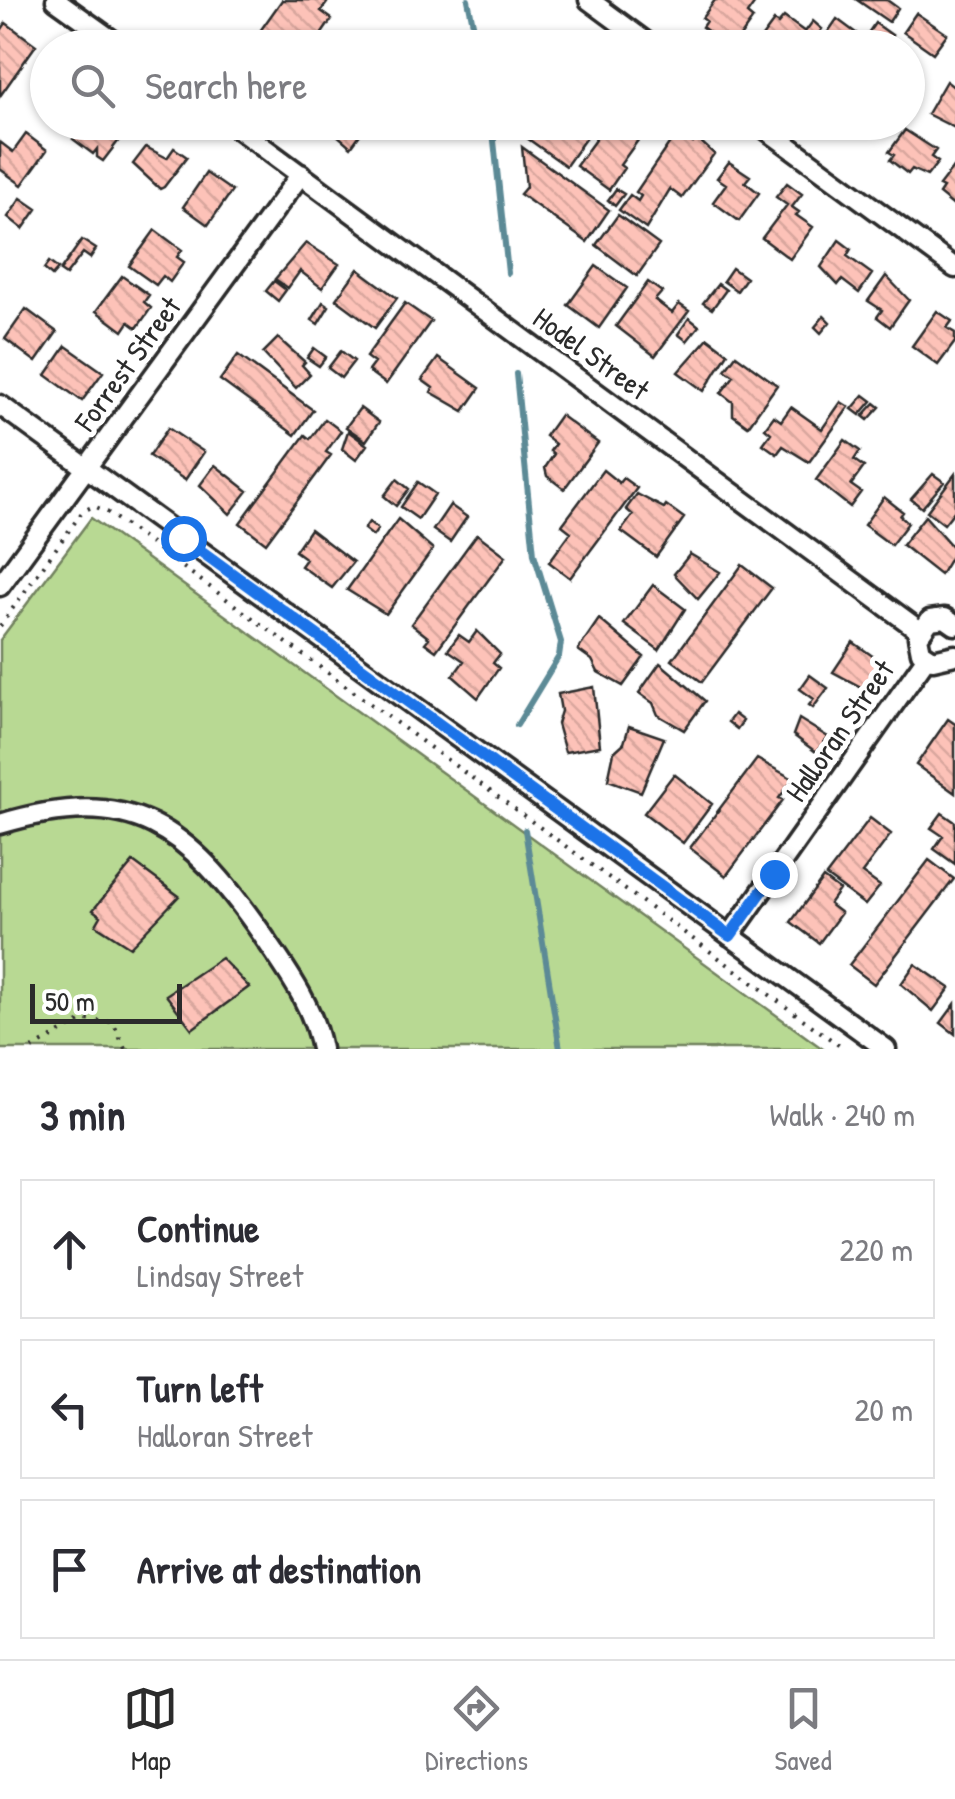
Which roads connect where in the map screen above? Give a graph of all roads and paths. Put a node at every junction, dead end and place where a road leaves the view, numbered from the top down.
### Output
1 (589, 0) edge
2 (59, 1) edge
3 (98, 30) edge
4 (630, 30) edge
5 (254, 140) edge
6 (781, 140) edge
7 (300, 174) junction
8 (955, 268) edge
9 (0, 405) edge
10 (86, 468) junction
11 (0, 586) edge
12 (955, 623) edge
13 (0, 626) edge
14 (920, 631) junction
15 (955, 654) edge
16 (926, 657) junction
17 (0, 824) edge
18 (730, 936) junction
19 (32, 1049) edge
20 (125, 1049) edge
21 (321, 1049) edge
22 (844, 1049) edge
23 (886, 1049) edge

1 - 4 street
2 - 3 street
5 - 7 street, Hodel Street
6 - 8 street
7 - 10 street, Forrest Street
7 - 14 street, Hodel Street
9 - 10 street
10 - 11 street, Forrest Street
10 - 18 street
12 - 14 street
13 - 22 path
14 - 16 street
15 - 16 street
16 - 18 street, Halloran Street
17 - 21 street
18 - 23 street
19 - 20 path

